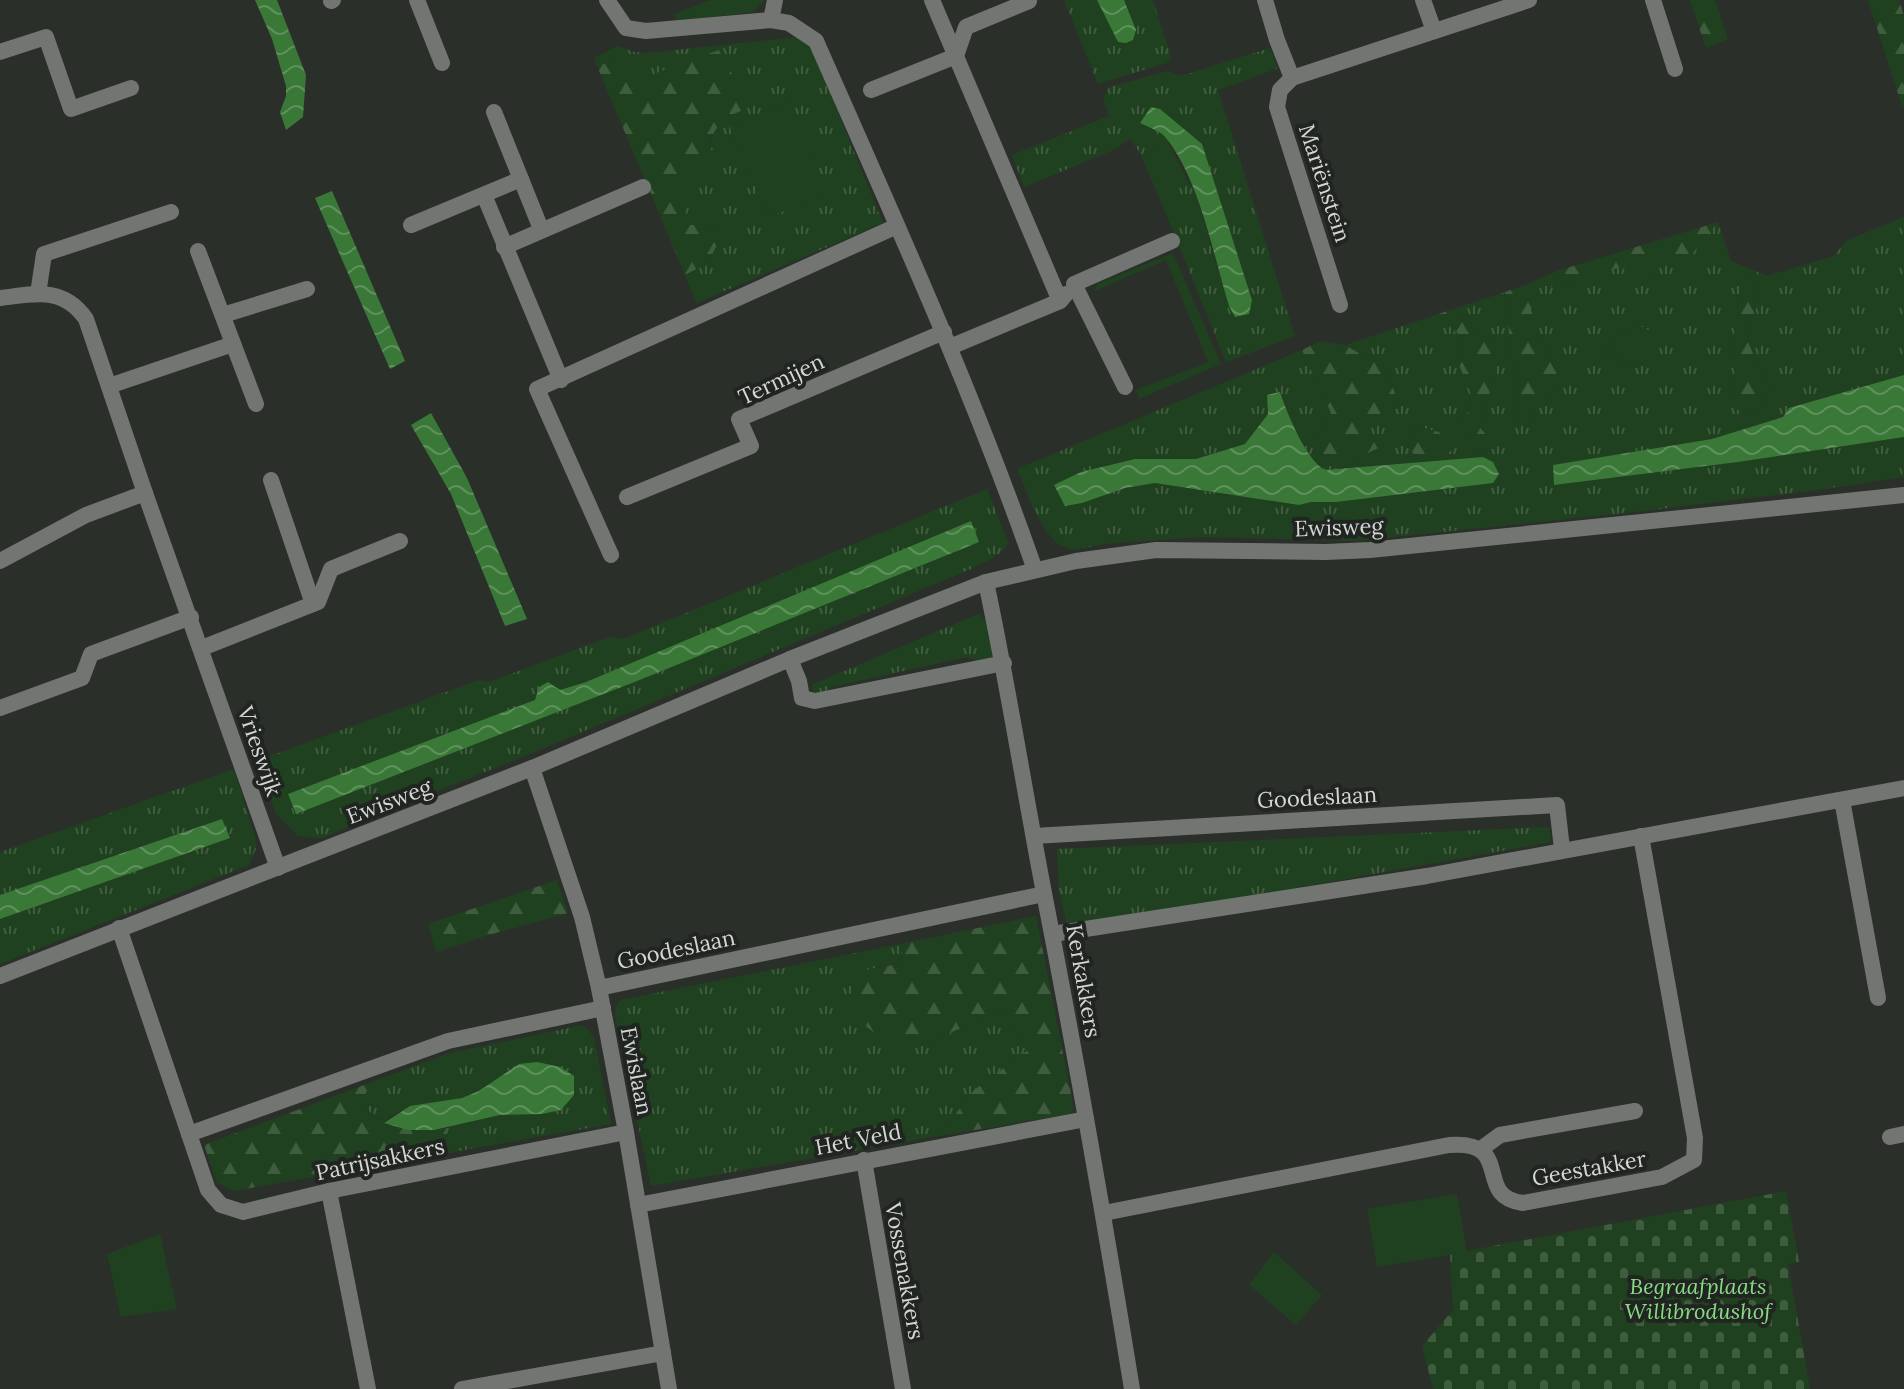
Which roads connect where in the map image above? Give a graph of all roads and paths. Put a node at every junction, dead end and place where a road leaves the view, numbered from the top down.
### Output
1 (417, 0) edge
2 (607, 0) edge
3 (775, 0) edge
4 (932, 0) edge
5 (1265, 0) edge
6 (1423, 0) edge
7 (1529, 0) edge
8 (1653, 0) edge
9 (1029, 1) edge
10 (771, 20) junction
11 (1434, 31) junction
12 (0, 52) edge
13 (956, 56) junction
14 (442, 63) dead end
15 (1675, 69) dead end
16 (1292, 78) junction
17 (131, 88) dead end
18 (871, 90) dead end
19 (494, 112) dead end
20 (521, 179) junction
21 (643, 187) dead end
22 (484, 195) junction
23 (171, 212) dead end
24 (411, 225) dead end
25 (897, 226) junction
26 (541, 229) junction
27 (1172, 241) dead end
28 (504, 247) junction
29 (198, 251) dead end
30 (1074, 284) junction
31 (307, 289) dead end
32 (38, 294) junction
33 (0, 298) edge
34 (1060, 301) junction
35 (1340, 305) dead end
36 (223, 315) junction
37 (947, 340) junction
38 (233, 344) junction
39 (561, 380) junction
40 (109, 386) junction
41 (1125, 387) dead end
42 (256, 404) dead end
43 (271, 480) dead end
44 (145, 493) junction
45 (1904, 495) edge
46 (627, 497) dead end
47 (400, 541) dead end
48 (611, 555) dead end
49 (0, 561) edge
50 (1035, 570) junction
51 (986, 582) junction
52 (313, 604) junction
53 (191, 617) junction
54 (202, 648) junction
55 (790, 659) junction
56 (1004, 663) junction
57 (0, 708) edge
58 (532, 768) junction
59 (1904, 788) edge
60 (1842, 800) junction
61 (1034, 836) junction
62 (1641, 836) junction
63 (1562, 849) junction
64 (278, 868) junction
65 (1044, 894) junction
66 (119, 928) junction
67 (1053, 934) junction
68 (0, 976) edge
69 (599, 988) junction
70 (1878, 998) dead end
71 (603, 1008) junction
72 (1635, 1111) dead end
73 (1086, 1119) junction
74 (626, 1132) junction
75 (189, 1134) junction
76 (1481, 1149) junction
77 (864, 1160) junction
78 (329, 1191) junction
79 (638, 1205) junction
80 (1104, 1213) junction
81 (663, 1353) junction
82 (368, 1389) edge
83 (462, 1389) edge
84 (669, 1389) edge
85 (903, 1389) edge
86 (1132, 1389) edge

1 - 14 street
2 - 10 street
3 - 10 street
4 - 13 street
5 - 16 street
6 - 11 street
7 - 11 street
8 - 15 street
9 - 13 street
10 - 25 street
11 - 16 street
12 - 17 street
13 - 18 street
13 - 34 street
16 - 35 street, Mariënstein
19 - 20 street
20 - 22 street
20 - 26 street
21 - 26 street
22 - 24 street
22 - 28 street
23 - 32 street
25 - 37 street
25 - 39 street
26 - 28 street
27 - 30 street, Termijen
28 - 39 street
29 - 36 street
30 - 34 street, Termijen
30 - 41 street
31 - 36 street
32 - 33 street, Vrieswijk
32 - 40 street, Vrieswijk
34 - 37 street, Termijen
36 - 38 street
37 - 46 street, Termijen
37 - 50 street
38 - 40 street
38 - 42 street
39 - 48 street
40 - 44 street, Vrieswijk
43 - 52 street
44 - 49 street
44 - 53 street, Vrieswijk
45 - 50 street, Ewisweg
47 - 52 street
50 - 51 street, Ewisweg
51 - 55 street, Ewisweg
51 - 56 street, Kerkakkers
52 - 54 street
53 - 54 street, Vrieswijk
53 - 57 street
54 - 64 street, Vrieswijk
55 - 56 street
55 - 58 street, Ewisweg
56 - 61 street, Kerkakkers
58 - 64 street, Ewisweg
58 - 69 street, Ewislaan
59 - 60 street
60 - 62 street
60 - 70 street
61 - 63 street, Goodeslaan
61 - 65 street, Kerkakkers
62 - 63 street
62 - 76 street, Geestakker
63 - 67 street
64 - 66 street, Ewisweg
65 - 67 street, Kerkakkers
65 - 69 street, Goodeslaan
66 - 68 street, Ewisweg
66 - 75 street, Patrijsakkers
67 - 73 street, Kerkakkers
69 - 71 street, Ewislaan
71 - 74 street, Ewislaan
71 - 75 street
72 - 76 street
73 - 77 street, Het Veld
73 - 80 street, Kerkakkers
74 - 78 street, Patrijsakkers
74 - 79 street, Ewislaan
75 - 78 street, Patrijsakkers
76 - 80 street
77 - 79 street, Het Veld
77 - 85 street, Vossenakkers
78 - 82 street
79 - 81 street, Ewislaan
80 - 86 street, Kerkakkers
81 - 83 street
81 - 84 street, Ewislaan

